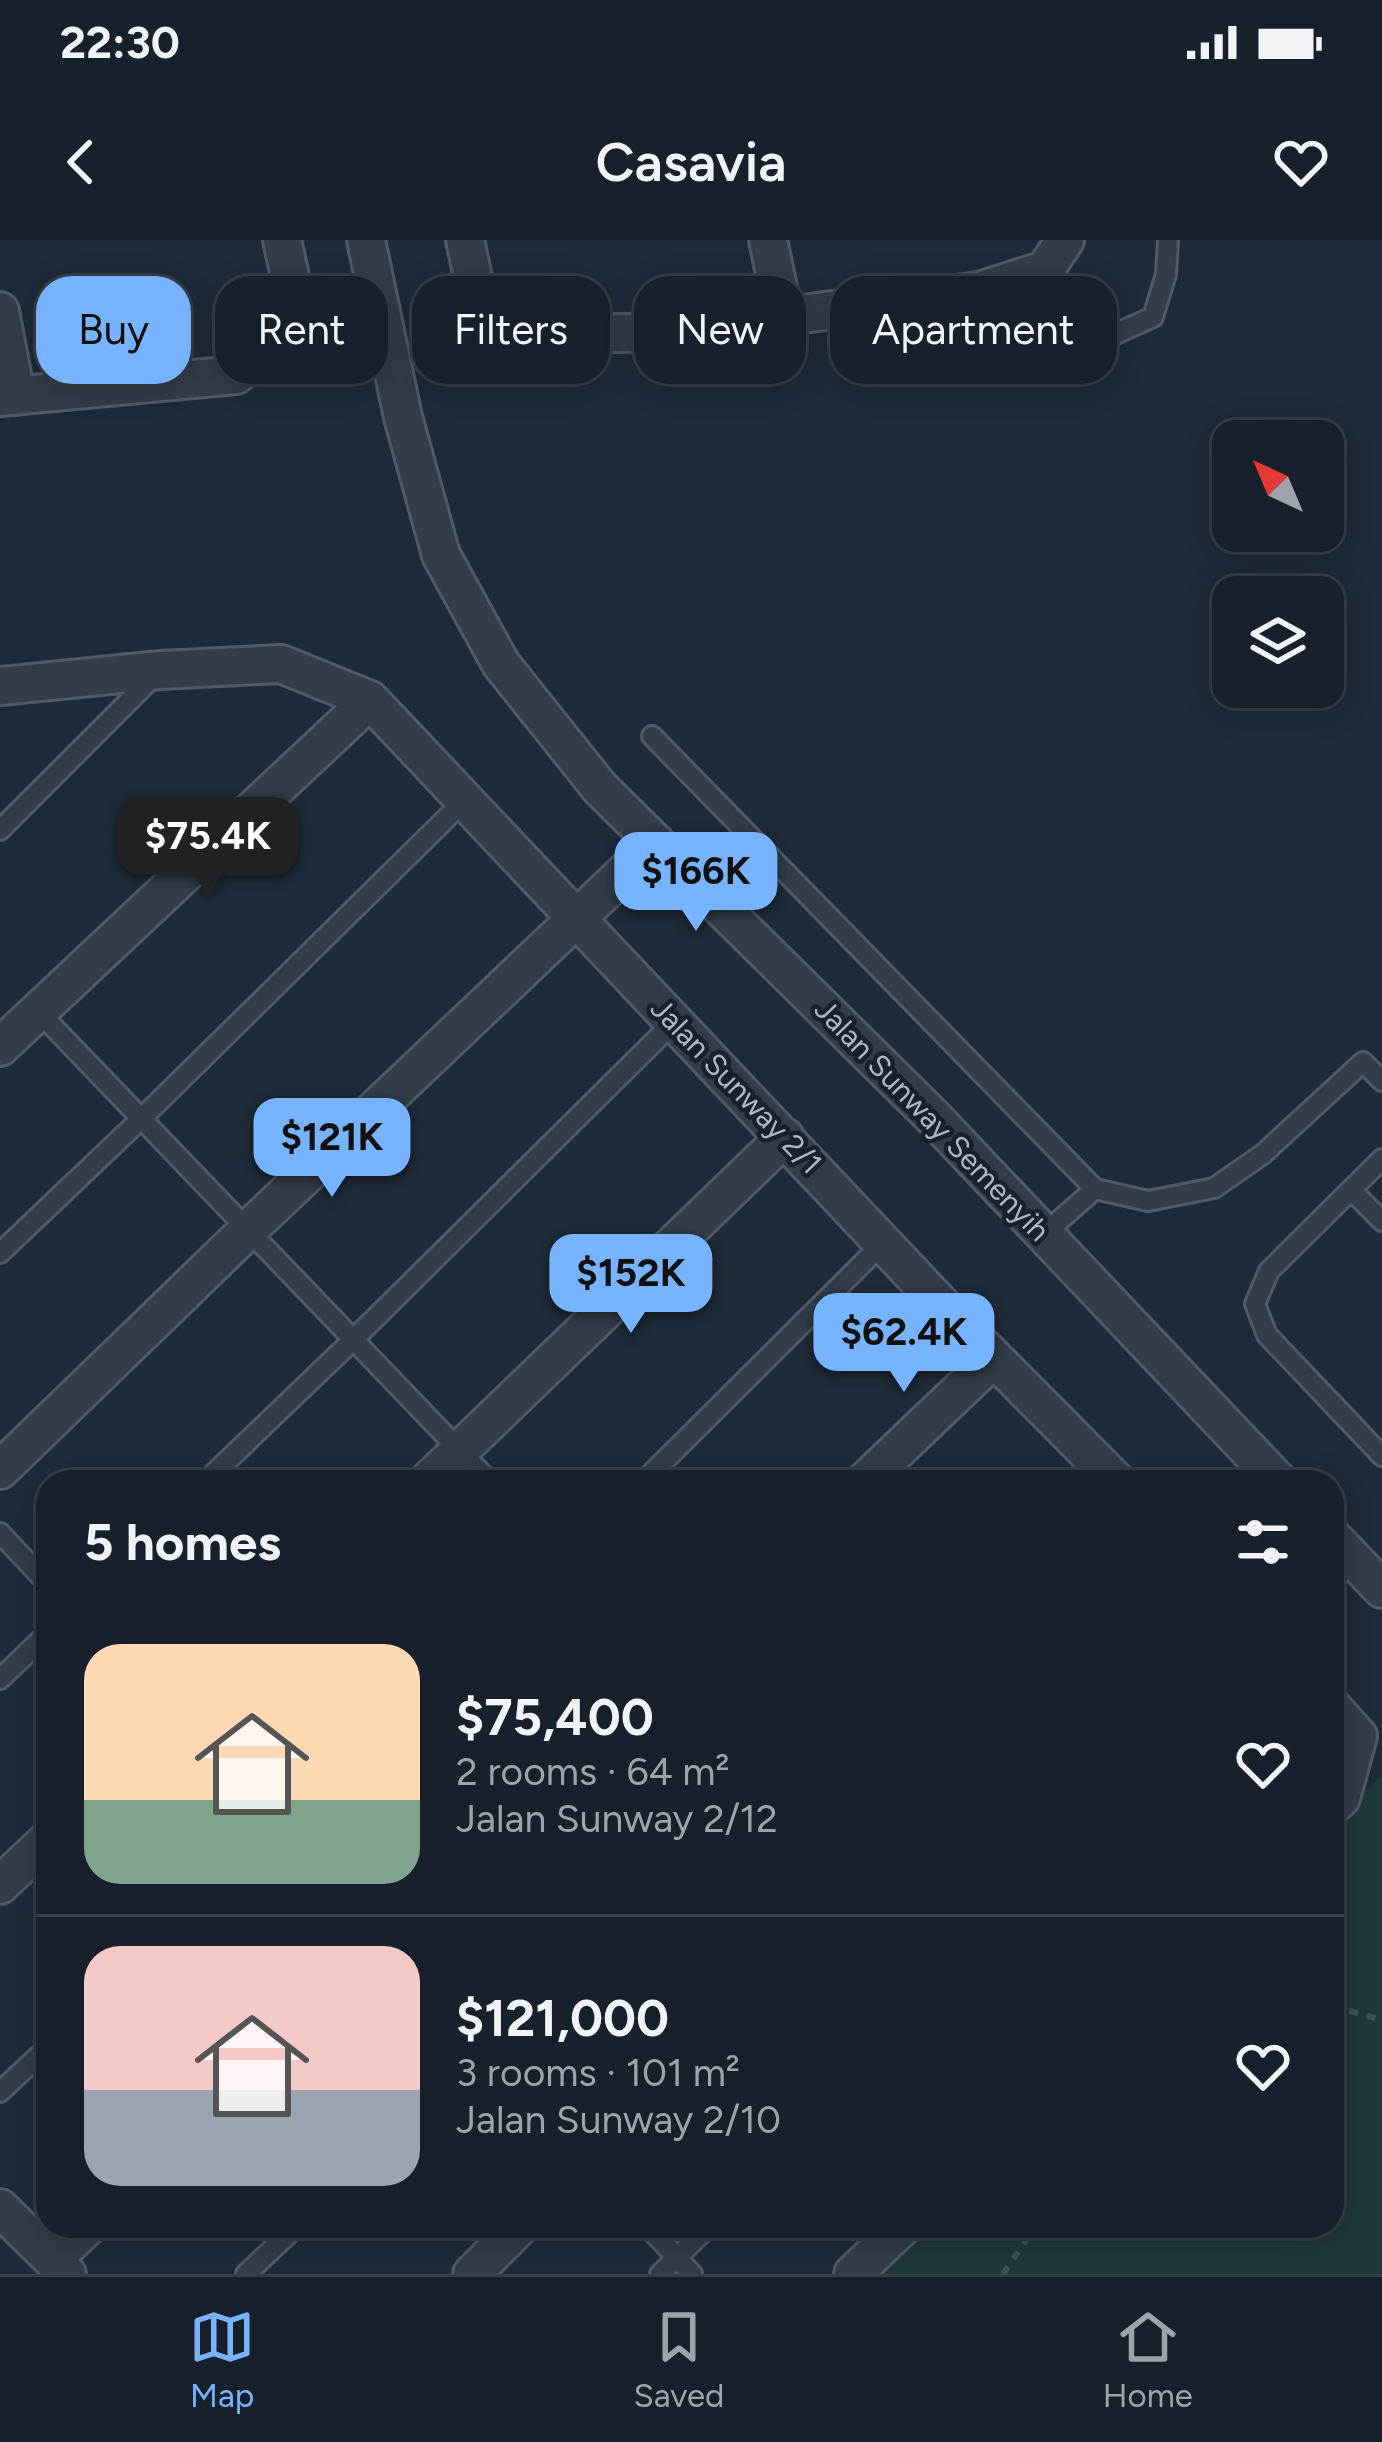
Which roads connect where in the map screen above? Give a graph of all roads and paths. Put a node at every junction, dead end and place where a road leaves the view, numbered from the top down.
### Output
1 (282, 240) edge
2 (366, 240) edge
3 (465, 240) edge
4 (768, 240) edge
5 (1065, 240) edge
6 (1168, 240) edge
7 (775, 276) edge
8 (1026, 276) edge
9 (0, 311) edge
10 (634, 333) edge
11 (1117, 333) edge
12 (8, 397) edge
13 (160, 670) junction
14 (0, 686) edge
15 (370, 700) junction
16 (652, 736) dead end
17 (465, 800) junction
18 (0, 830) edge
19 (656, 843) junction
20 (577, 918) junction
21 (38, 1011) junction
22 (674, 1022) junction
23 (0, 1047) edge
24 (1382, 1081) edge
25 (143, 1118) junction
26 (785, 1137) junction
27 (1382, 1160) edge
28 (1095, 1189) junction
29 (1351, 1190) junction
30 (1382, 1221) edge
31 (249, 1229) junction
32 (1043, 1234) junction
33 (883, 1243) junction
34 (0, 1253) edge
35 (354, 1339) junction
36 (993, 1360) junction
37 (460, 1451) junction
38 (1382, 1456) edge
39 (0, 1470) edge
40 (218, 1470) edge
41 (440, 1470) edge
42 (478, 1470) edge
43 (656, 1470) edge
44 (877, 1470) edge
45 (1091, 1470) edge
46 (1269, 1470) edge
47 (0, 1533) edge
48 (1344, 1549) edge
49 (36, 1571) edge
50 (1382, 1588) edge
51 (36, 1644) edge
52 (0, 1679) edge
53 (1344, 1720) edge
54 (1344, 1784) edge
55 (36, 1851) edge
56 (0, 1885) edge
57 (1344, 2009) edge
58 (1382, 2020) edge
59 (36, 2058) edge
60 (0, 2092) edge
61 (0, 2208) edge
62 (80, 2238) edge
63 (285, 2238) edge
64 (508, 2238) edge
65 (658, 2238) edge
66 (697, 2238) edge
67 (890, 2238) edge
68 (1028, 2238) edge
69 (677, 2258) junction
70 (60, 2266) edge
71 (247, 2274) edge
72 (472, 2274) edge
73 (660, 2274) edge
74 (692, 2274) edge
75 (853, 2274) edge
76 (1003, 2274) edge

1 - 12 street
2 - 19 street, Jalan Sunway Semenyih
3 - 10 street
4 - 7 street
5 - 8 street
6 - 11 lane
9 - 12 street
13 - 14 street, Jalan Sunway 2/1
13 - 15 street, Jalan Sunway 2/1
13 - 18 lane
15 - 17 street, Jalan Sunway 2/1
15 - 21 street
16 - 28 lane
17 - 20 street, Jalan Sunway 2/1
17 - 25 lane
19 - 20 street
19 - 32 street, Jalan Sunway Semenyih
20 - 22 street, Jalan Sunway 2/1
20 - 31 street
21 - 23 street
21 - 25 lane
22 - 26 street, Jalan Sunway 2/1
22 - 35 lane
24 - 28 lane
25 - 31 lane
25 - 34 lane
26 - 33 street, Jalan Sunway 2/1
26 - 37 street
27 - 29 lane
28 - 32 lane
29 - 30 lane
29 - 38 lane
31 - 35 lane
31 - 39 street
32 - 46 street, Jalan Sunway Semenyih
33 - 36 street, Jalan Sunway 2/1
33 - 43 lane
35 - 37 lane
35 - 40 lane
36 - 44 street
36 - 45 street, Jalan Sunway 2/1
37 - 41 street
37 - 42 lane
47 - 49 lane
48 - 50 street
51 - 52 lane
53 - 54 street
55 - 56 street
57 - 58 path
59 - 60 lane
61 - 70 street
62 - 70 street
63 - 71 lane
64 - 72 street
65 - 69 lane
66 - 69 lane
67 - 75 street
68 - 76 path
69 - 73 lane
69 - 74 lane

